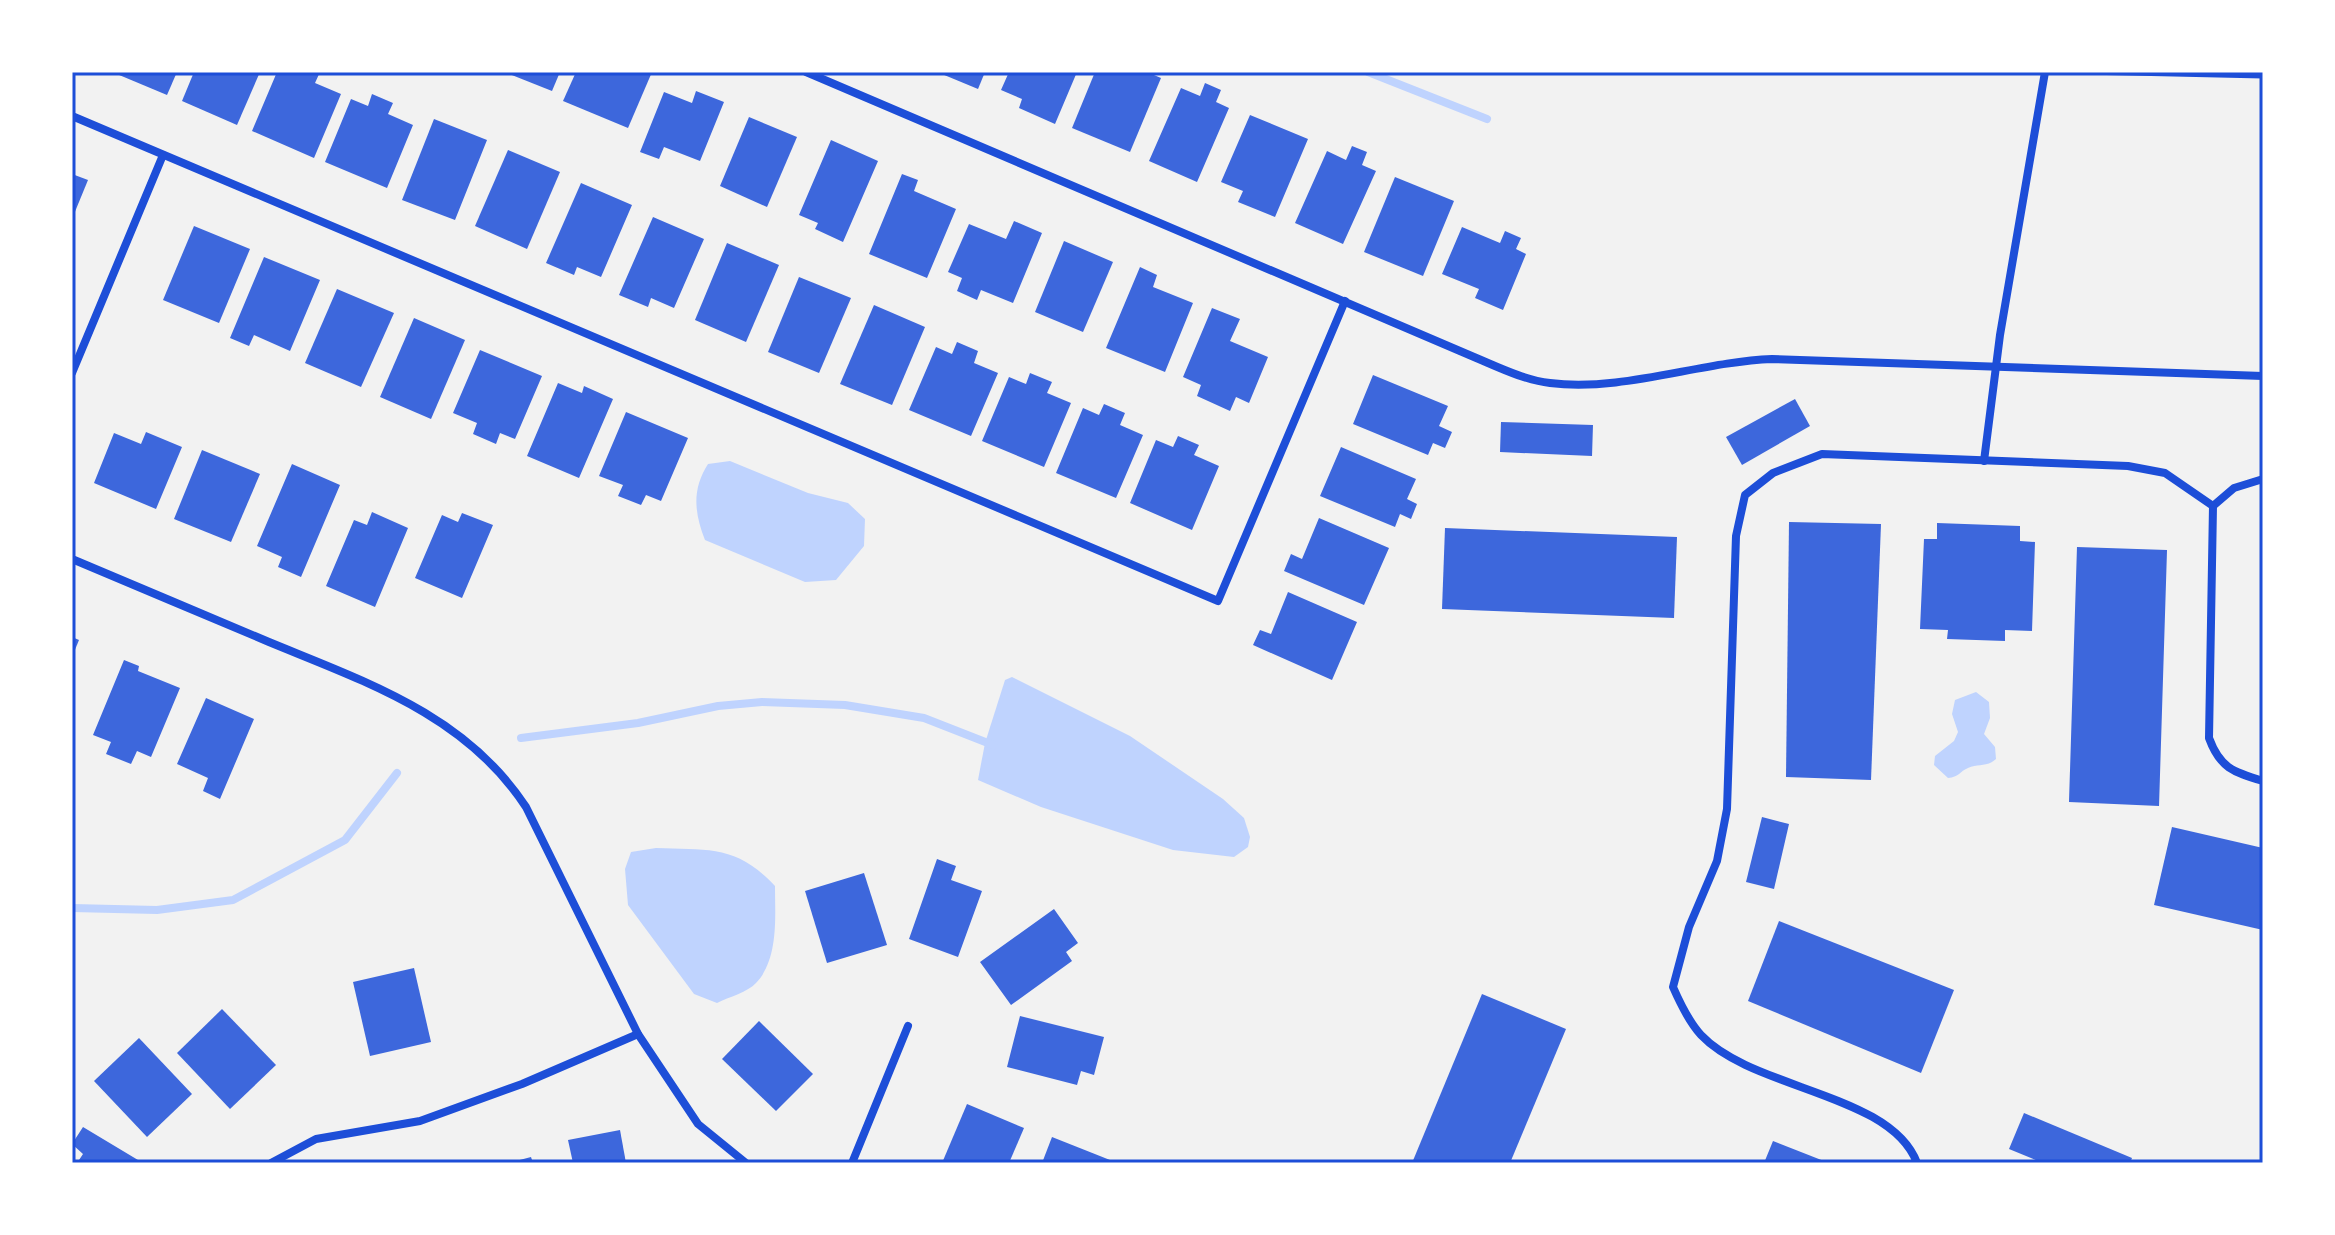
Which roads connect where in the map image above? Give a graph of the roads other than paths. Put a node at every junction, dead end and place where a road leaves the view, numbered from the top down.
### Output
1 (806, 72) edge
2 (2045, 72) edge
3 (72, 116) edge
4 (163, 155) junction
5 (1345, 301) junction
6 (1997, 367) junction
7 (72, 373) edge
8 (2263, 376) edge
9 (1984, 461) junction
10 (2263, 479) edge
11 (2213, 506) junction
12 (72, 559) edge
13 (2263, 781) edge
14 (908, 1026) dead end
15 (638, 1034) junction
16 (271, 1163) edge
17 (746, 1163) edge
18 (852, 1163) edge
19 (1917, 1163) edge

1 - 5 street
2 - 6 street
3 - 4 street
4 - 5 street
4 - 7 street
5 - 6 street
6 - 8 street
6 - 9 street
9 - 11 street
9 - 19 street
10 - 11 street
11 - 13 street
12 - 15 street
14 - 18 street
15 - 16 street
15 - 17 street

